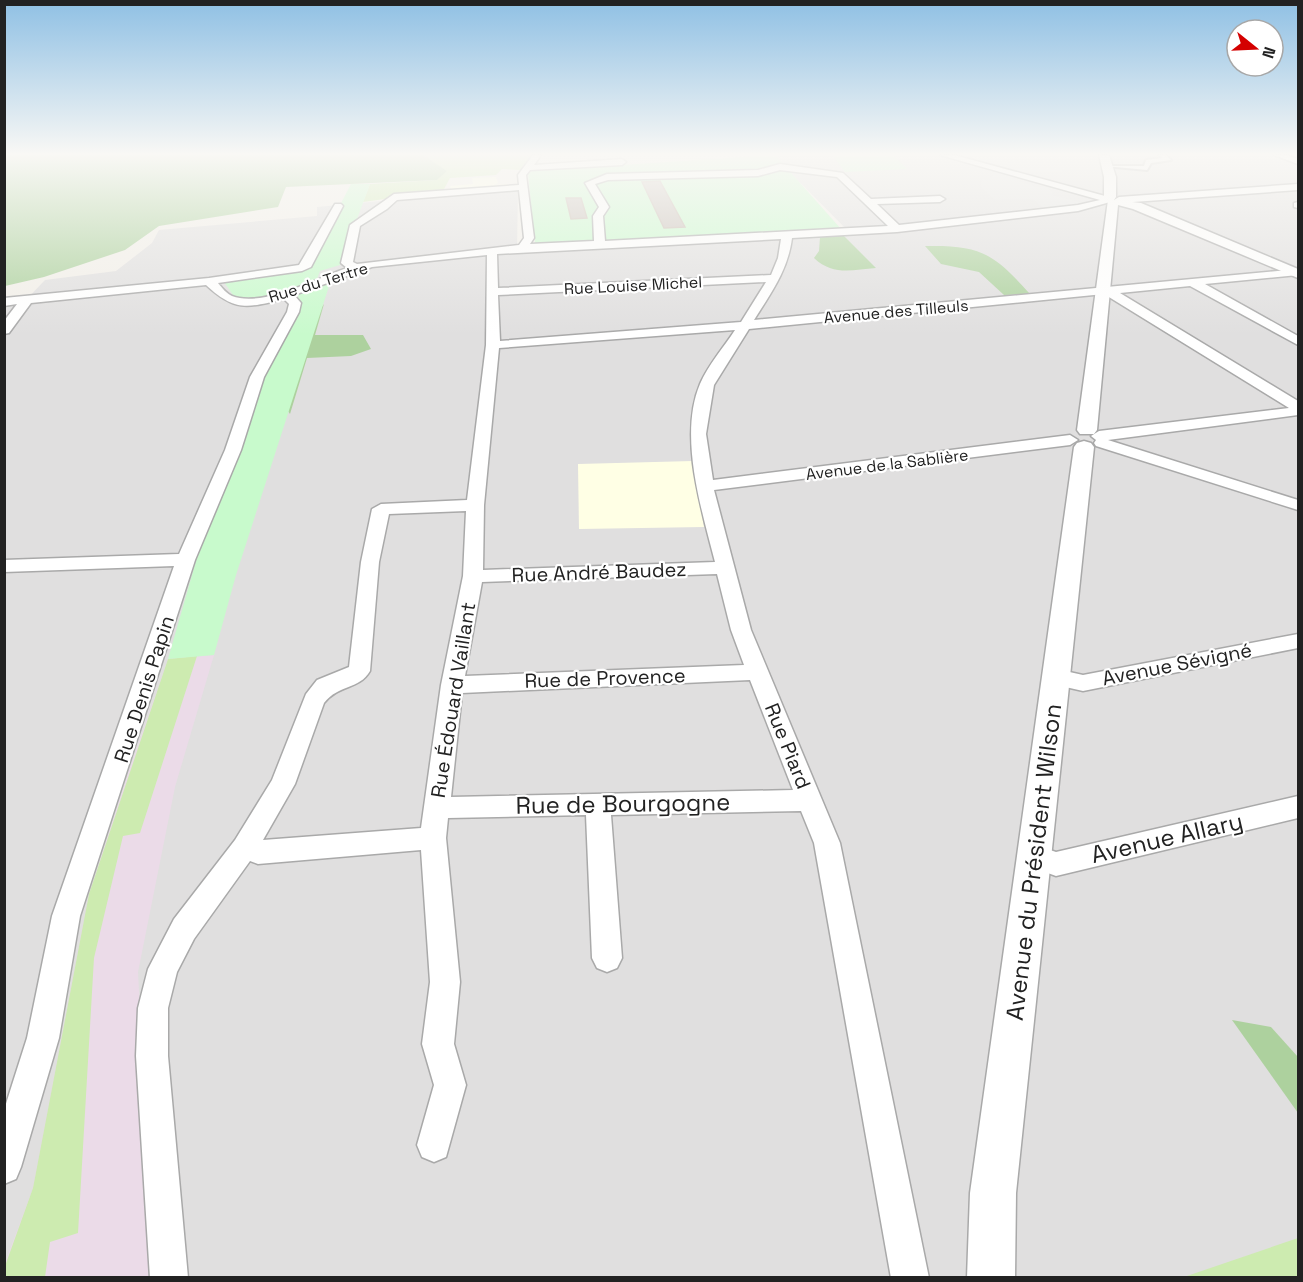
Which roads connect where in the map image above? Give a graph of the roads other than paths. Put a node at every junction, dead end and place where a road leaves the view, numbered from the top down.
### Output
1 (333, 215) edge
2 (371, 215) edge
3 (527, 215) edge
4 (599, 215) edge
5 (882, 215) edge
6 (1019, 215) edge
7 (1110, 215) edge
8 (1156, 215) edge
9 (897, 229) junction
10 (787, 236) junction
11 (600, 245) junction
12 (523, 248) junction
13 (492, 252) junction
14 (354, 267) junction
15 (1297, 273) edge
16 (774, 278) junction
17 (209, 281) junction
18 (1192, 282) junction
19 (1103, 290) junction
20 (492, 292) junction
21 (286, 294) junction
22 (27, 300) junction
23 (4, 302) edge
24 (746, 325) junction
25 (4, 330) edge
26 (1299, 341) edge
27 (493, 345) junction
28 (1299, 409) edge
29 (1089, 439) junction
30 (705, 486) junction
31 (475, 505) junction
32 (1299, 505) edge
33 (186, 560) junction
34 (4, 566) edge
35 (726, 568) junction
36 (473, 576) junction
37 (1299, 642) edge
38 (758, 672) junction
39 (1056, 677) junction
40 (452, 685) junction
41 (811, 800) junction
42 (598, 804) junction
43 (1299, 807) edge
44 (436, 808) junction
45 (433, 838) junction
46 (244, 848) junction
47 (1035, 857) junction
48 (607, 958) dead end
49 (14, 1102) edge
50 (434, 1145) dead end
51 (4, 1167) edge
52 (169, 1278) edge
53 (910, 1278) edge
54 (991, 1278) edge

1 - 17 street
2 - 14 street
3 - 12 street
4 - 11 street
5 - 9 street
6 - 9 street, Rue du Tertre
7 - 19 street, Avenue du Président Wilson
8 - 15 street
9 - 10 street, Rue du Tertre
10 - 11 street, Rue du Tertre
10 - 16 street, Rue Piard
11 - 12 street, Rue du Tertre
12 - 13 street, Rue du Tertre
13 - 14 street, Rue du Tertre
13 - 20 street, Rue Édouard Vaillant
14 - 21 street, Rue du Tertre
15 - 18 street, Avenue des Tilleuls
16 - 20 street, Rue Louise Michel
16 - 24 street, Rue Piard
17 - 21 street, Rue du Tertre
17 - 22 street
18 - 19 street, Avenue des Tilleuls
18 - 26 street
19 - 24 street, Avenue des Tilleuls
19 - 28 street
19 - 29 street, Avenue du Président Wilson
20 - 27 street, Rue Édouard Vaillant
21 - 33 street, Rue Denis Papin
22 - 23 street
22 - 25 street
24 - 27 street, Avenue des Tilleuls
24 - 30 street, Rue Piard
27 - 31 street, Rue Édouard Vaillant
28 - 29 street, Avenue de la Sablière
29 - 30 street, Avenue de la Sablière
29 - 32 street
29 - 39 street, Avenue du Président Wilson
30 - 35 street, Rue Piard
31 - 36 street, Rue Édouard Vaillant
31 - 46 street
33 - 34 street
33 - 49 street, Rue Denis Papin
35 - 36 street, Rue André Baudez
35 - 38 street, Rue Piard
36 - 40 street, Rue Édouard Vaillant
37 - 39 street, Avenue Sévigné
38 - 40 street, Rue de Provence
38 - 41 street, Rue Piard
39 - 47 street, Avenue du Président Wilson
40 - 44 street, Rue Édouard Vaillant
41 - 42 street, Rue de Bourgogne
41 - 53 street, Rue Piard
42 - 44 street, Rue de Bourgogne
42 - 48 street
43 - 47 street, Avenue Allary
44 - 45 street, Rue Édouard Vaillant
45 - 46 street
45 - 50 street, Rue Édouard Vaillant
46 - 52 street
47 - 54 street, Avenue du Président Wilson
49 - 51 street, Rue Denis Papin

